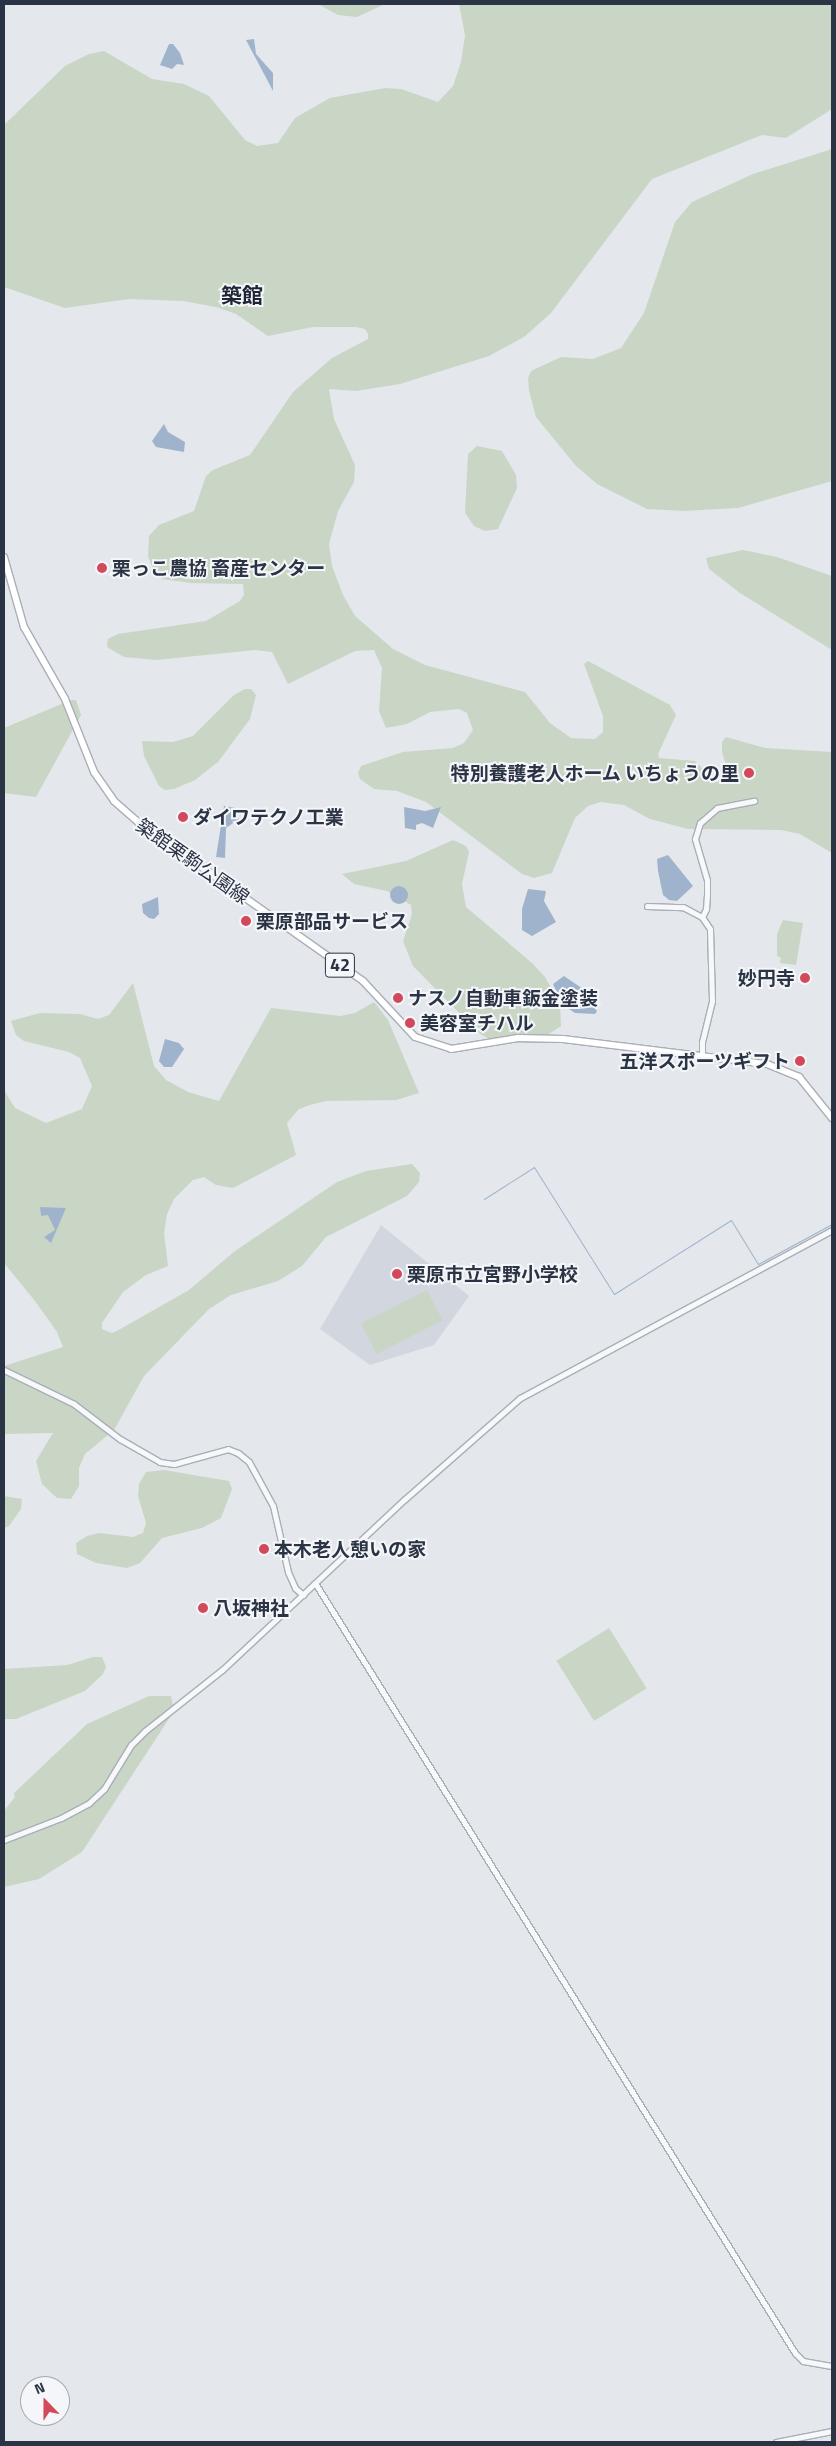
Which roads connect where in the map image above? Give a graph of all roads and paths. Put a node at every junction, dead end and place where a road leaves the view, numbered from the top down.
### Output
1 (4, 557) edge
2 (754, 801) dead end
3 (648, 906) dead end
4 (702, 917) junction
5 (702, 1057) junction
6 (832, 1118) edge
7 (832, 1230) edge
8 (4, 1370) edge
9 (315, 1583) junction
10 (303, 1595) junction
11 (4, 1840) edge
12 (832, 2366) edge
13 (832, 2432) edge
14 (776, 2442) edge

1 - 5 main road, 築館栗駒公園線 / 42
2 - 4 street
3 - 4 street
4 - 5 street
5 - 6 main road, 築館栗駒公園線 / 42
7 - 9 street
8 - 10 street
9 - 10 street
9 - 12 street
10 - 11 street
13 - 14 street

